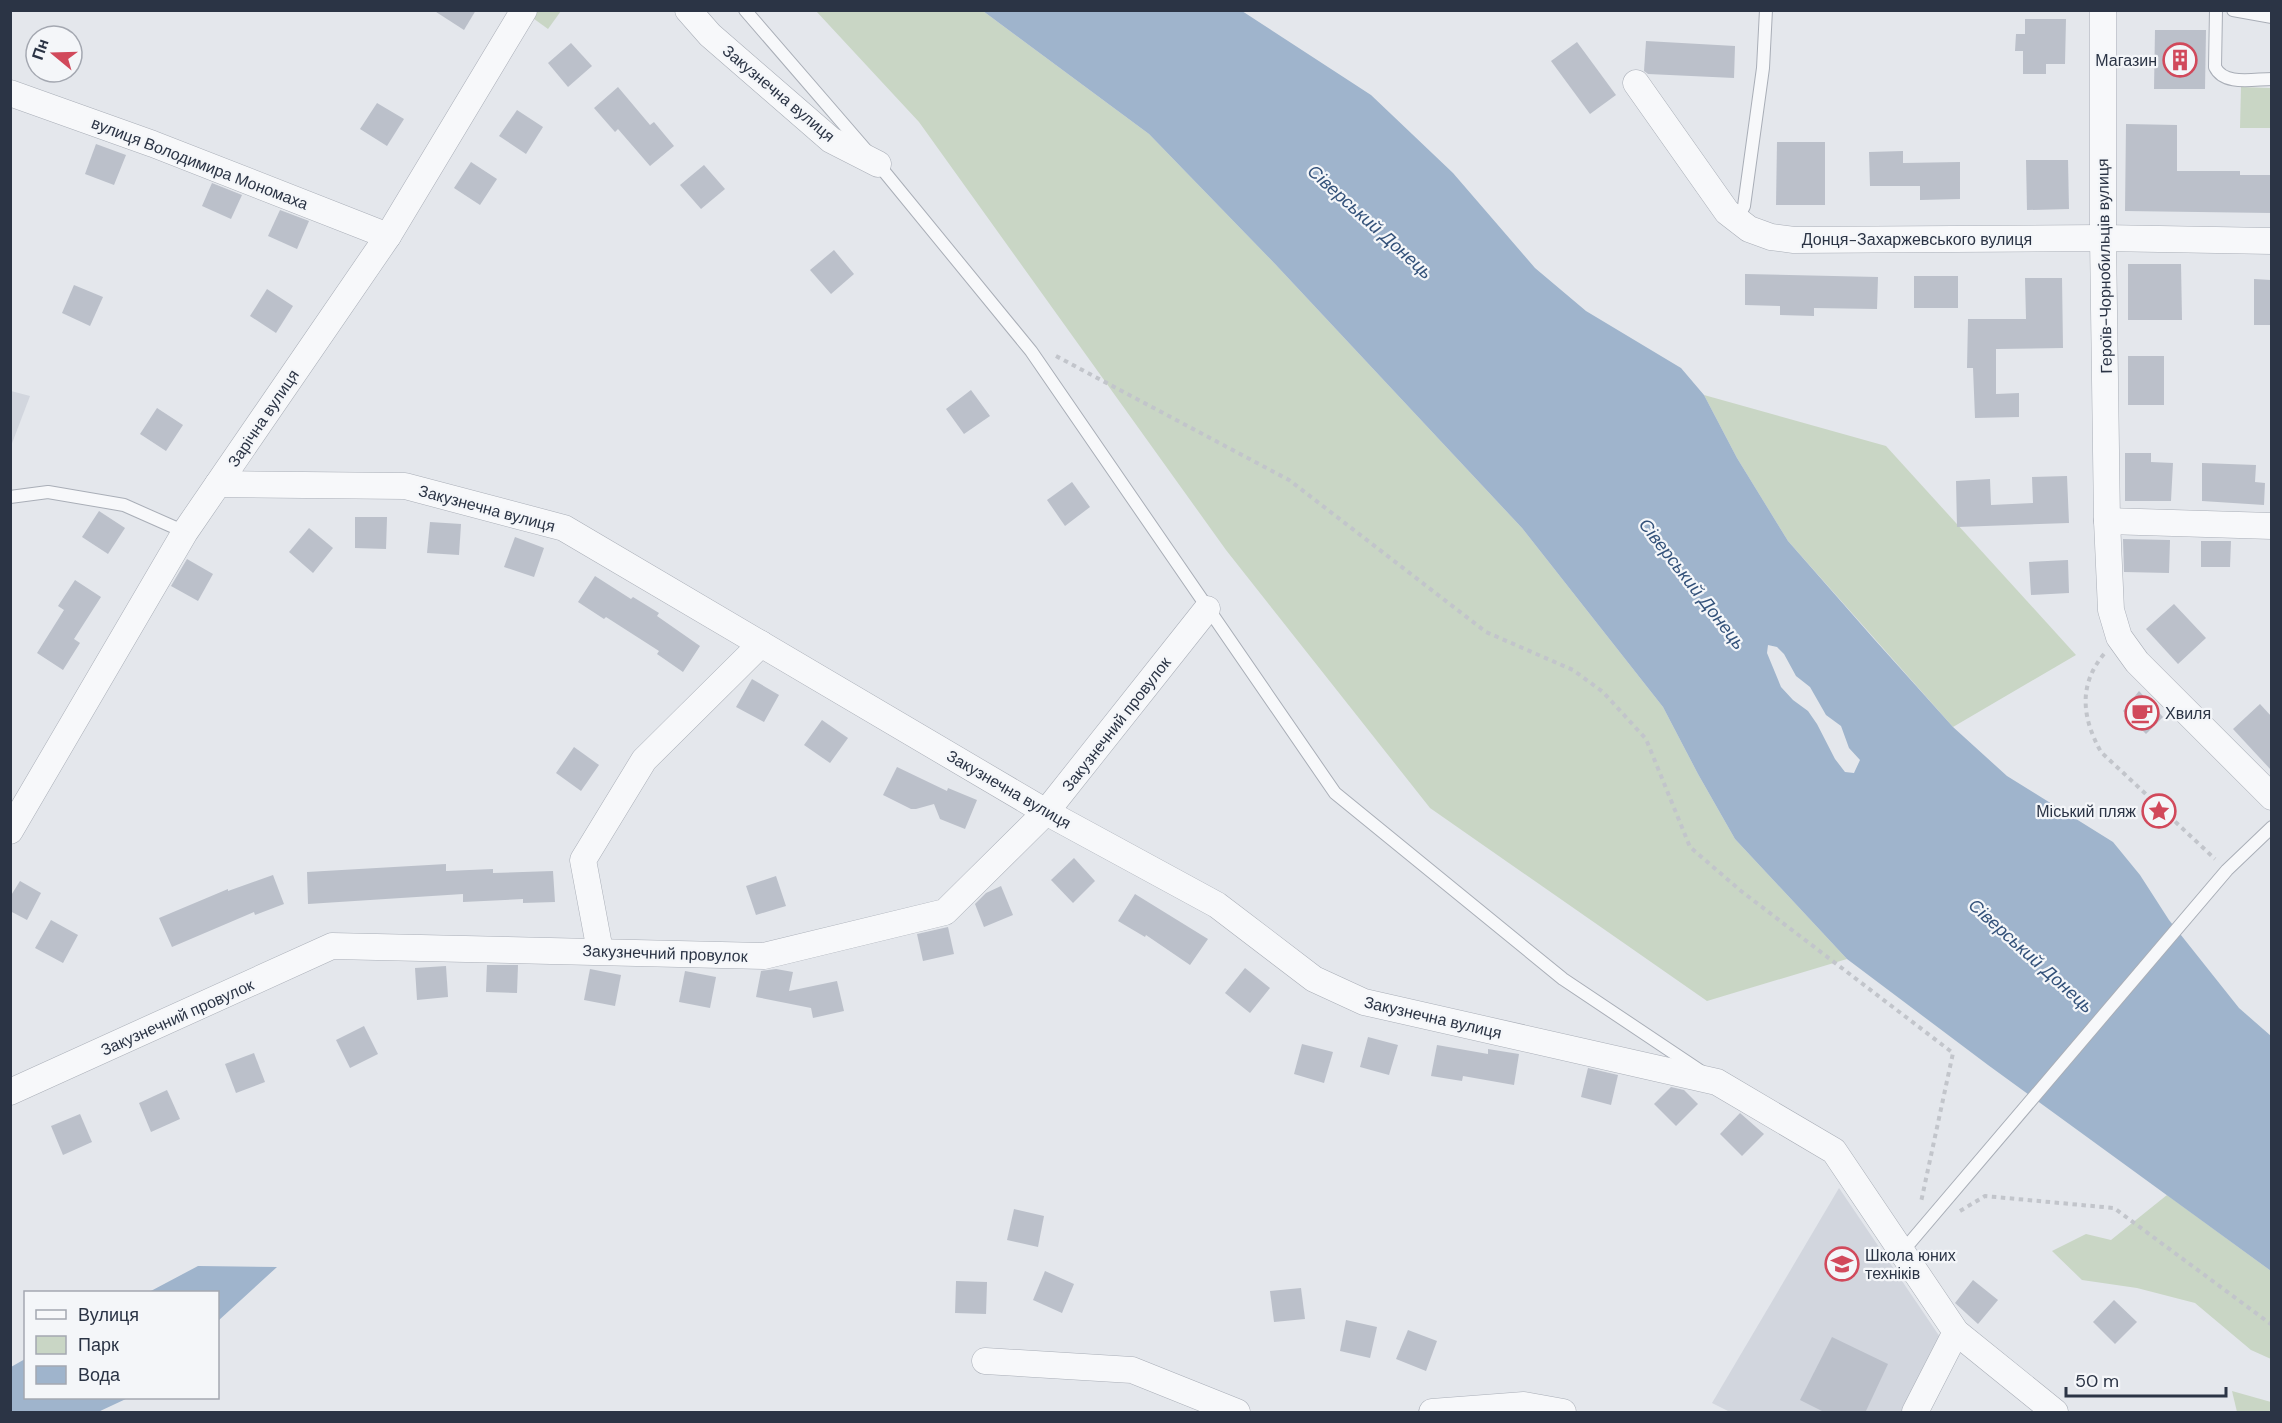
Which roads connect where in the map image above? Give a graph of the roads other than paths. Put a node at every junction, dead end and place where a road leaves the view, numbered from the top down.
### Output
1 (524, 10) edge
2 (688, 10) edge
3 (745, 10) edge
4 (1766, 10) edge
5 (2103, 10) edge
6 (2216, 10) edge
7 (2233, 10) edge
8 (2271, 17) edge
9 (2271, 79) edge
10 (1636, 83) dead end
11 (10, 93) edge
12 (878, 164) junction
13 (1737, 220) junction
14 (388, 236) junction
15 (2103, 238) junction
16 (2271, 241) edge
17 (218, 484) junction
18 (10, 497) edge
19 (2107, 521) junction
20 (2271, 526) edge
21 (185, 532) junction
22 (1207, 609) junction
23 (761, 644) junction
24 (2271, 797) edge
25 (1046, 812) junction
26 (2271, 827) edge
27 (10, 831) edge
28 (600, 951) junction
29 (1717, 1082) junction
30 (10, 1092) edge
31 (1908, 1244) junction
32 (1956, 1332) junction
33 (985, 1361) dead end
34 (1237, 1413) edge
35 (1432, 1413) edge
36 (1563, 1413) edge
37 (1915, 1413) edge
38 (2055, 1413) edge

1 - 14 street, Зарічна вулиця
2 - 12 street, Закузнечна вулиця
3 - 12 lane
4 - 13 lane
5 - 15 street, Героїв-Чорнобильців вулиця
6 - 9 lane
7 - 8 lane
10 - 13 street, Донця-Захаржевського вулиця
11 - 14 street, вулиця Володимира Мономаха
12 - 22 lane
13 - 15 street, Донця-Захаржевського вулиця
14 - 17 street, Зарічна вулиця
15 - 16 street, Донця-Захаржевського вулиця
15 - 19 street, Героїв-Чорнобильців вулиця
17 - 21 street, Зарічна вулиця
17 - 23 street, Закузнечна вулиця
18 - 21 lane
19 - 20 street
19 - 24 street, Героїв-Чорнобильців вулиця
21 - 27 street, Зарічна вулиця
22 - 25 street, Закузнечний провулок
22 - 29 lane
23 - 25 street, Закузнечна вулиця
23 - 28 street
25 - 28 street, Закузнечний провулок
25 - 29 street, Закузнечна вулиця
26 - 31 lane
28 - 30 street, Закузнечний провулок
29 - 31 street, Закузнечна вулиця
31 - 32 street, Закузнечна вулиця
32 - 37 street
32 - 38 street, Закузнечна вулиця
33 - 34 street
35 - 36 street

